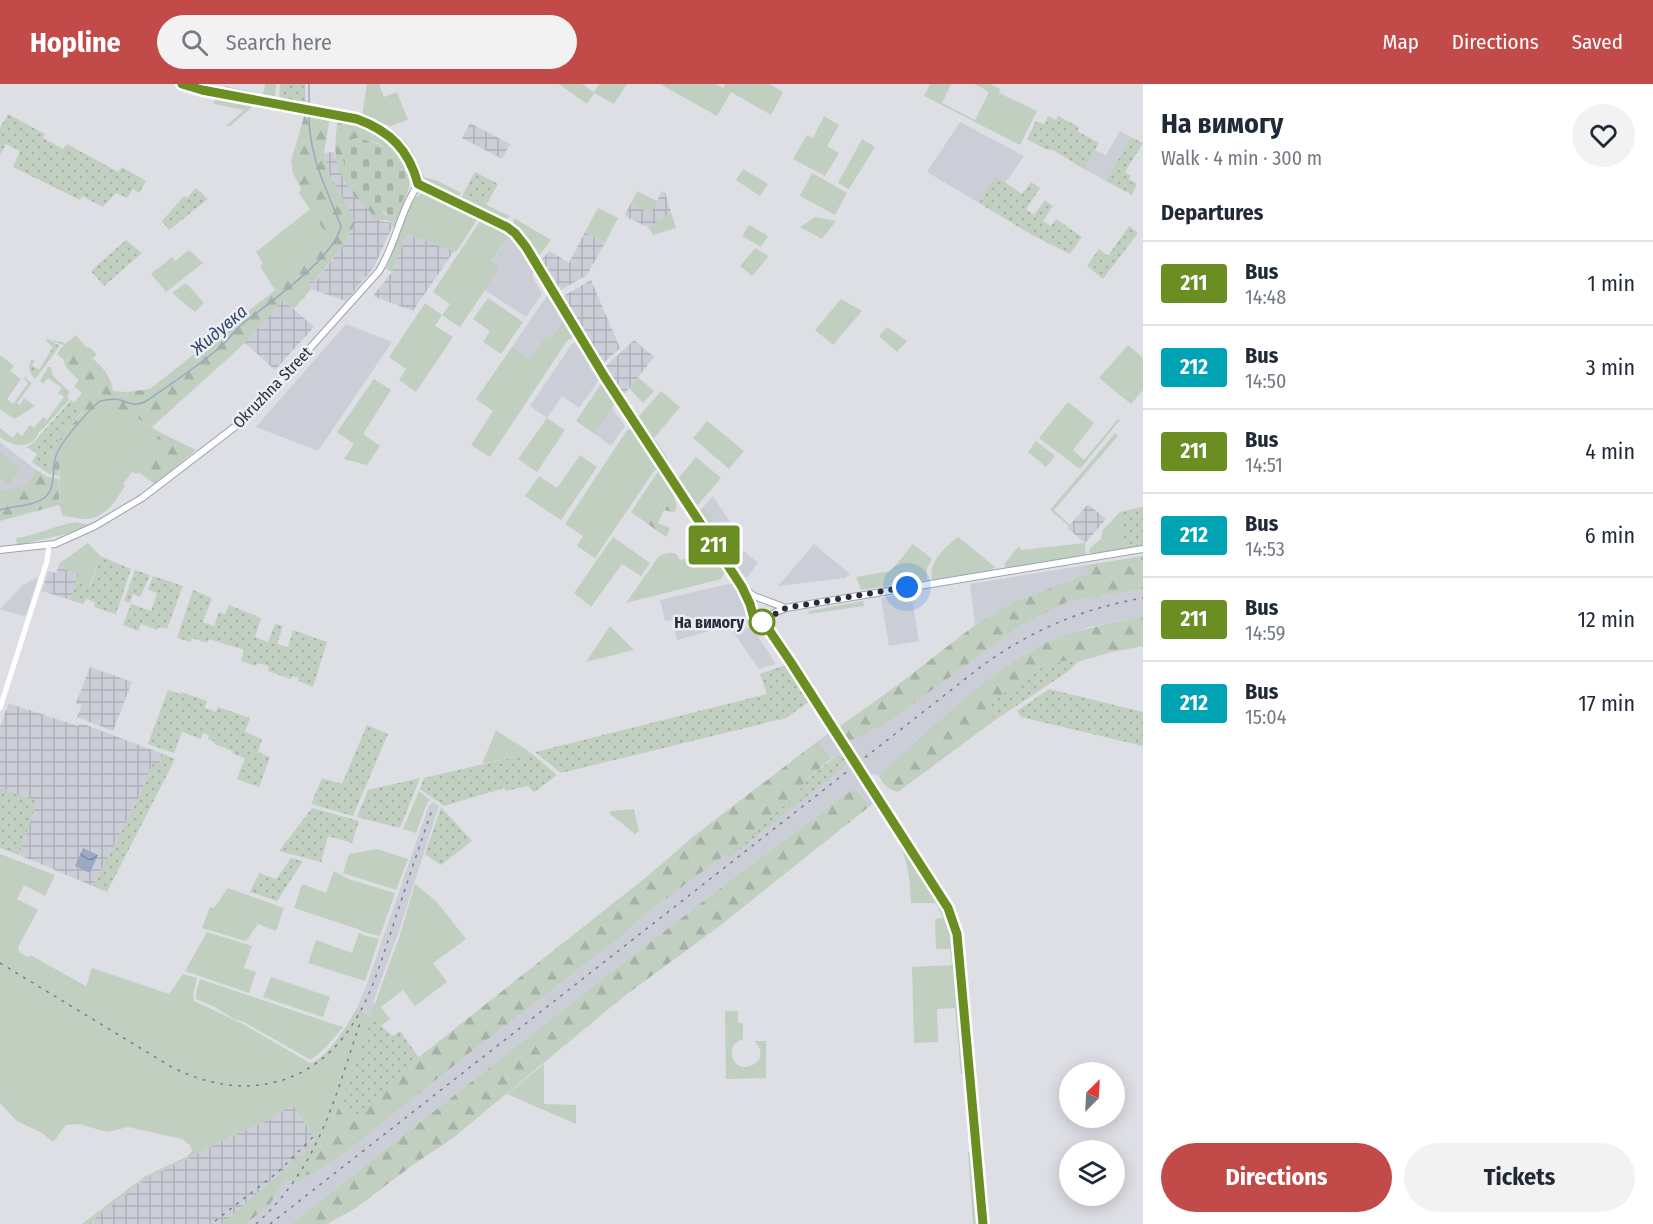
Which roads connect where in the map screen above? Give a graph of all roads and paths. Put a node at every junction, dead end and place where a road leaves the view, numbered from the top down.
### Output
1 (182, 84) edge
2 (418, 184) junction
3 (49, 545) junction
4 (1143, 549) edge
5 (0, 550) edge
6 (742, 587) junction
7 (762, 598) junction
8 (772, 604) junction
9 (786, 608) junction
10 (752, 609) junction
11 (771, 616) junction
12 (759, 620) junction
13 (769, 630) junction
14 (0, 708) edge
15 (983, 1224) edge

1 - 2 street
2 - 3 main road, Okruzhna Street
2 - 6 main road
3 - 5 main road, Okruzhna Street
3 - 14 street
4 - 9 main road
6 - 7 main road
6 - 10 main road
7 - 8 main road
7 - 10 main road
8 - 9 main road
8 - 11 main road
9 - 11 main road
10 - 12 main road
11 - 12 main road
11 - 13 street
12 - 13 street
13 - 15 street

